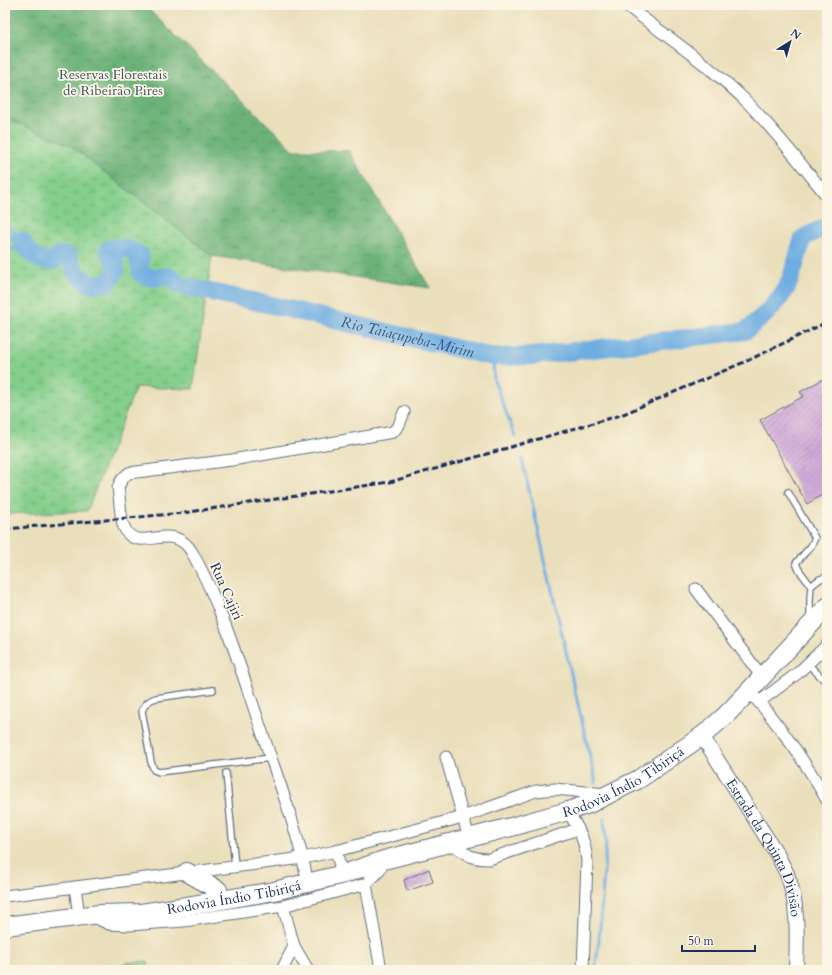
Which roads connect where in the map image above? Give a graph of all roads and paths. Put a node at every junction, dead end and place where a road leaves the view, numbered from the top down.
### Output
1 (626, 5) edge
2 (827, 196) edge
3 (404, 412) dead end
4 (788, 492) dead end
5 (827, 577) edge
6 (811, 586) junction
7 (696, 589) dead end
8 (827, 607) edge
9 (810, 626) junction
10 (827, 645) edge
11 (808, 664) junction
12 (762, 677) junction
13 (827, 683) edge
14 (213, 690) dead end
15 (754, 697) junction
16 (702, 736) junction
17 (446, 757) dead end
18 (270, 758) junction
19 (226, 774) dead end
20 (611, 794) junction
21 (827, 800) edge
22 (568, 811) junction
23 (463, 817) junction
24 (578, 829) junction
25 (469, 838) junction
26 (451, 842) junction
27 (338, 858) junction
28 (384, 860) junction
29 (366, 865) junction
30 (235, 866) junction
31 (304, 866) junction
32 (187, 872) junction
33 (366, 884) junction
34 (75, 887) junction
35 (218, 890) junction
36 (5, 896) edge
37 (283, 906) junction
38 (89, 915) junction
39 (5, 926) edge
40 (294, 946) junction
41 (282, 970) edge
42 (308, 970) edge
43 (381, 970) edge
44 (583, 970) edge
45 (796, 970) edge

1 - 2 street
3 - 18 street, Rua Cajiri
4 - 6 lane
5 - 6 lane
6 - 9 lane
7 - 12 street
8 - 9 highway, Rodovia Índio Tibiriçá
9 - 12 highway, Rodovia Índio Tibiriçá
10 - 11 street
11 - 13 lane
11 - 15 street
12 - 15 highway, Rodovia Índio Tibiriçá
14 - 18 lane
15 - 16 highway, Rodovia Índio Tibiriçá
15 - 21 street
16 - 20 highway, Rodovia Índio Tibiriçá
16 - 45 street, Estrada da Quinta Divisão
17 - 23 street
18 - 31 street, Rua Cajiri
19 - 30 lane
20 - 22 highway, Rodovia Índio Tibiriçá
20 - 23 street
22 - 24 street
22 - 25 highway, Rodovia Índio Tibiriçá
23 - 25 street
23 - 27 street
24 - 26 street
24 - 44 street
25 - 26 highway, Rodovia Índio Tibiriçá
26 - 28 highway, Rodovia Índio Tibiriçá
27 - 29 highway, Rodovia Índio Tibiriçá
27 - 31 highway, Rodovia Índio Tibiriçá
28 - 29 highway, Rodovia Índio Tibiriçá
28 - 33 street
29 - 38 highway, Rodovia Índio Tibiriçá
30 - 31 street
30 - 32 street
31 - 35 highway, Rodovia Índio Tibiriçá
32 - 34 street
32 - 35 highway
33 - 37 street
33 - 43 street
34 - 36 street
34 - 38 street
35 - 38 highway, Rodovia Índio Tibiriçá
37 - 38 street
37 - 40 street
38 - 39 highway, Rodovia Índio Tibiriçá
40 - 41 street
40 - 42 street

